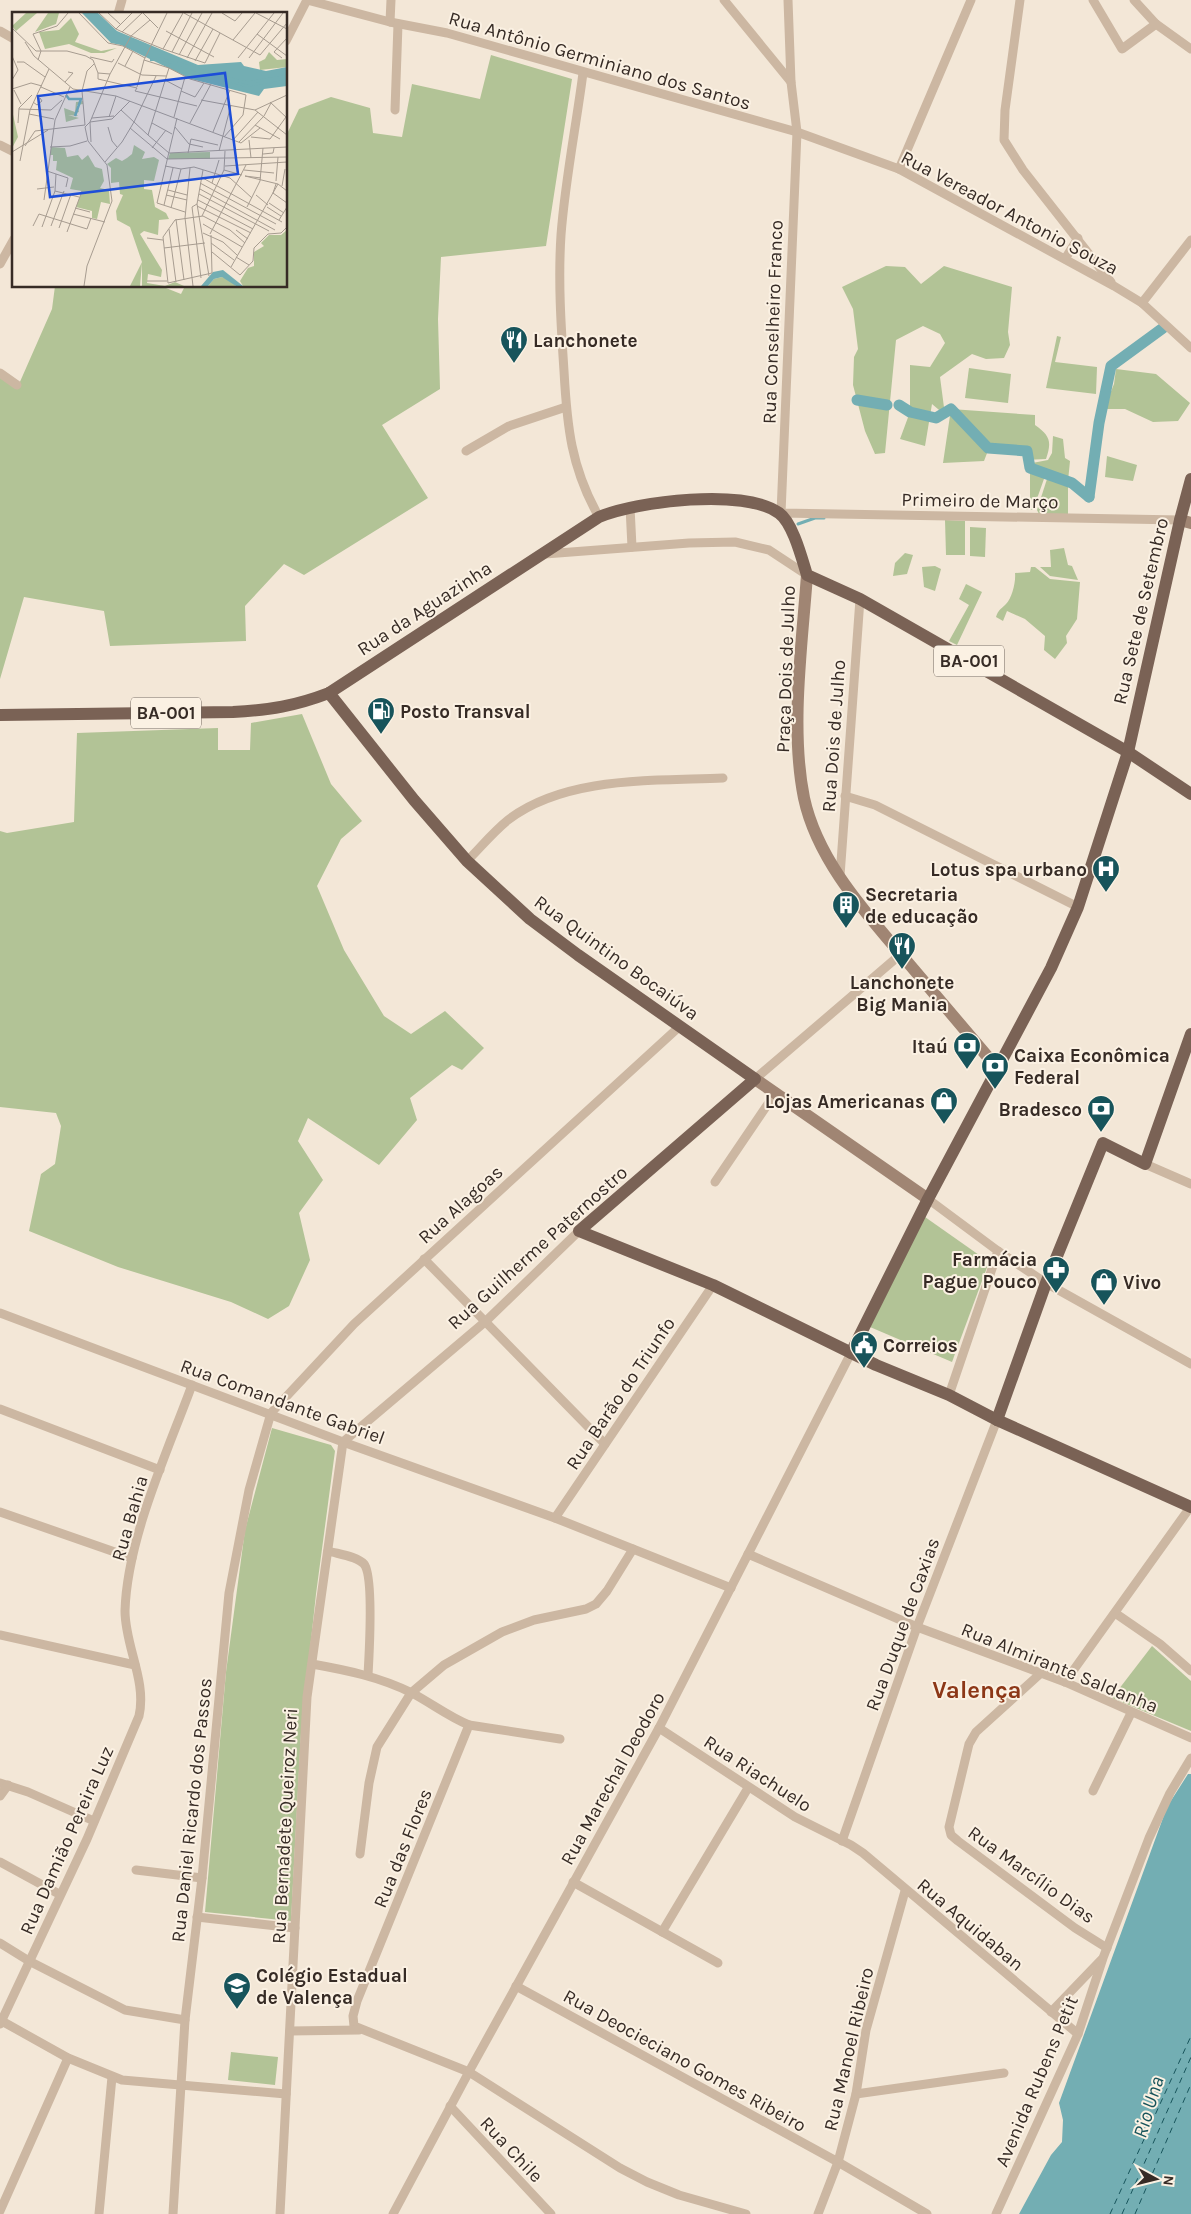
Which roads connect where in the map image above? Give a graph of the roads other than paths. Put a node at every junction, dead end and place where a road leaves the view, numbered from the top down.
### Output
1 (307, 0) edge
2 (391, 0) edge
3 (724, 0) edge
4 (788, 0) edge
5 (972, 0) edge
6 (1020, 0) edge
7 (1093, 0) edge
8 (1134, 0) edge
9 (394, 23) junction
10 (1156, 24) junction
11 (0, 31) edge
12 (12, 37) edge
13 (288, 37) edge
14 (1191, 49) edge
15 (583, 73) junction
16 (791, 82) junction
17 (395, 110) dead end
18 (797, 132) junction
19 (0, 145) edge
20 (12, 151) edge
21 (899, 170) junction
22 (1078, 238) junction
23 (1191, 240) edge
24 (12, 241) edge
25 (3, 250) edge
26 (1065, 259) junction
27 (0, 264) edge
28 (1114, 286) junction
29 (1142, 303) junction
30 (1191, 348) edge
31 (0, 373) edge
32 (17, 385) dead end
33 (566, 408) junction
34 (466, 451) dead end
35 (1191, 479) edge
36 (630, 507) junction
37 (781, 513) junction
38 (599, 517) junction
39 (1185, 521) edge
40 (632, 548) junction
41 (540, 554) junction
42 (808, 575) junction
43 (860, 599) junction
44 (330, 693) junction
45 (0, 715) edge
46 (1128, 752) junction
47 (723, 778) dead end
48 (1191, 794) edge
49 (845, 796) junction
50 (467, 861) junction
51 (840, 876) junction
52 (1078, 908) junction
53 (900, 954) junction
54 (679, 1027) junction
55 (1191, 1034) edge
56 (998, 1069) junction
57 (754, 1079) junction
58 (776, 1092) junction
59 (1145, 1164) junction
60 (715, 1182) dead end
61 (1191, 1184) edge
62 (928, 1199) junction
63 (579, 1230) junction
64 (998, 1251) junction
65 (424, 1259) junction
66 (1046, 1283) junction
67 (713, 1285) junction
68 (0, 1313) edge
69 (486, 1321) junction
70 (851, 1353) junction
71 (1191, 1364) edge
72 (192, 1385) junction
73 (949, 1395) junction
74 (0, 1409) edge
75 (271, 1413) junction
76 (997, 1420) junction
77 (343, 1442) junction
78 (605, 1444) junction
79 (160, 1470) junction
80 (1191, 1507) edge
81 (0, 1512) edge
82 (555, 1518) junction
83 (633, 1549) junction
84 (328, 1551) junction
85 (748, 1554) junction
86 (132, 1558) junction
87 (731, 1588) junction
88 (1115, 1614) junction
89 (917, 1627) junction
90 (0, 1635) edge
91 (312, 1664) junction
92 (135, 1665) junction
93 (1191, 1671) edge
94 (1041, 1673) junction
95 (368, 1675) junction
96 (1066, 1682) junction
97 (410, 1693) junction
98 (1131, 1713) junction
99 (469, 1725) junction
100 (659, 1728) junction
101 (1191, 1738) edge
102 (560, 1739) dead end
103 (1191, 1758) edge
104 (4, 1784) edge
105 (748, 1788) junction
106 (1092, 1790) dead end
107 (0, 1796) edge
108 (94, 1820) junction
109 (842, 1841) junction
110 (360, 1854) dead end
111 (0, 1862) edge
112 (136, 1870) dead end
113 (202, 1878) junction
114 (573, 1882) junction
115 (905, 1891) junction
116 (59, 1894) junction
117 (197, 1916) junction
118 (295, 1928) junction
119 (662, 1932) junction
120 (0, 1943) edge
121 (1107, 1948) junction
122 (1103, 1958) junction
123 (29, 1961) junction
124 (718, 1963) dead end
125 (516, 1986) junction
126 (1051, 2012) junction
127 (185, 2020) junction
128 (1, 2022) edge
129 (359, 2030) junction
130 (290, 2031) junction
131 (1078, 2034) junction
132 (68, 2058) junction
133 (469, 2072) junction
134 (1004, 2073) dead end
135 (112, 2077) junction
136 (182, 2084) junction
137 (286, 2094) junction
138 (856, 2094) junction
139 (450, 2106) junction
140 (838, 2162) junction
141 (0, 2211) edge
142 (397, 2212) edge
143 (100, 2214) edge
144 (173, 2214) edge
145 (280, 2214) edge
146 (551, 2214) edge
147 (746, 2214) edge
148 (818, 2214) edge
149 (927, 2214) edge
150 (996, 2214) edge

1 - 9 street, Rua Antônio Germiniano dos Santos
1 - 13 street
2 - 9 street
3 - 16 street
4 - 16 street, Rua Conselheiro Franco
5 - 21 street
6 - 22 street
7 - 10 street
8 - 10 street
9 - 15 street, Rua Antônio Germiniano dos Santos
9 - 17 street
10 - 14 street
11 - 12 street
15 - 18 street, Rua Antônio Germiniano dos Santos
15 - 33 street
16 - 18 street, Rua Conselheiro Franco
18 - 21 street, Rua Vereador Antonio Souza
18 - 37 street, Rua Conselheiro Franco
19 - 20 street
21 - 26 street, Rua Vereador Antonio Souza
22 - 26 street
22 - 28 street
23 - 29 street
24 - 25 street
25 - 27 street
26 - 28 street, Rua Vereador Antonio Souza
28 - 29 street, Rua Vereador Antonio Souza
29 - 30 street, Rua Vereador Antonio Souza
31 - 32 street
33 - 34 street
33 - 38 street
35 - 39 main road, Rua Sete de Setembro
36 - 37 main road, BA-001
36 - 38 main road, BA-001
36 - 40 street
37 - 39 street, Primeiro de Março
37 - 42 main road
38 - 41 main road, BA-001
39 - 46 main road, Rua Sete de Setembro
40 - 41 street, BA-001
40 - 42 street, BA-001
41 - 44 main road, Rua da Aguazinha / BA-001
42 - 43 main road, BA-001
42 - 51 street, Praça Dois de Julho
43 - 46 main road, BA-001
43 - 49 street, Rua Dois de Julho
44 - 45 main road, BA-001
44 - 50 main road, Rua Quintino Bocaiúva
46 - 48 main road, BA-001
46 - 52 main road, Rua Sete de Setembro
47 - 50 street
49 - 51 street, Rua Dois de Julho
49 - 52 street
50 - 54 main road, Rua Quintino Bocaiúva
51 - 53 street, Praça Dois de Julho
52 - 56 main road, Rua Sete de Setembro
53 - 56 street, Praça Dois de Julho
53 - 57 street
54 - 57 main road, Rua Quintino Bocaiúva
54 - 65 street, Rua Alagoas
55 - 59 main road
56 - 62 main road, Rua Sete de Setembro
57 - 58 street, Rua Quintino Bocaiúva
57 - 63 main road, Rua Guilherme Paternostro
58 - 60 street
58 - 62 street, Rua Quintino Bocaiúva
59 - 61 street
59 - 66 main road
62 - 64 street
62 - 70 main road, Rua Sete de Setembro
63 - 67 main road
63 - 69 street, Rua Guilherme Paternostro
64 - 66 street
64 - 73 street
65 - 69 street
65 - 75 street, Rua Alagoas
66 - 71 street
66 - 76 main road
67 - 70 main road
67 - 78 street, Rua Barão do Triunfo
68 - 72 street, Rua Comandante Gabriel
69 - 77 street, Rua Guilherme Paternostro
69 - 78 street
70 - 73 main road
70 - 85 street, Rua Marechal Deodoro
72 - 75 street, Rua Comandante Gabriel
72 - 79 street, Rua Bahia
73 - 76 main road
74 - 79 street
75 - 77 street, Rua Comandante Gabriel
75 - 113 street, Rua Daniel Ricardo dos Passos
76 - 80 main road
76 - 89 street, Rua Duque de Caxias
77 - 82 street, Rua Comandante Gabriel
77 - 84 street, Rua Bernadete Queiroz Neri
78 - 82 street, Rua Barão do Triunfo
79 - 86 street, Rua Bahia
80 - 88 street
81 - 86 street
82 - 83 street, Rua Comandante Gabriel
83 - 87 street, Rua Comandante Gabriel
83 - 97 street
84 - 91 street, Rua Bernadete Queiroz Neri
84 - 95 street
85 - 87 street, Rua Marechal Deodoro
85 - 89 street, Rua Almirante Saldanha
86 - 92 street, Rua Bahia
87 - 100 street, Rua Marechal Deodoro
88 - 93 street
88 - 96 street
89 - 94 street, Rua Almirante Saldanha
89 - 109 street, Rua Duque de Caxias
90 - 92 street
91 - 95 street
91 - 118 street, Rua Bernadete Queiroz Neri
92 - 108 street, Rua Damião Pereira Luz
94 - 96 street, Rua Almirante Saldanha
94 - 121 street, Rua Marcílio Dias
95 - 97 street
96 - 98 street, Rua Almirante Saldanha
97 - 99 street
97 - 110 street
98 - 101 street, Rua Almirante Saldanha
98 - 106 street
99 - 102 street
99 - 129 street, Rua das Flores
100 - 105 street, Rua Riachuelo
100 - 114 street, Rua Marechal Deodoro
103 - 121 street, Avenida Rubens Petit
104 - 107 street
104 - 108 street
105 - 109 street, Rua Riachuelo
105 - 119 street
108 - 116 street, Rua Damião Pereira Luz
109 - 115 street, Rua Aquidaban
111 - 116 street
112 - 113 street
113 - 117 street, Rua Daniel Ricardo dos Passos
114 - 119 street
114 - 125 street, Rua Marechal Deodoro
115 - 126 street, Rua Aquidaban
115 - 138 street, Rua Manoel Ribeiro
116 - 123 street, Rua Damião Pereira Luz
117 - 118 street
117 - 127 street, Rua Daniel Ricardo dos Passos
118 - 130 street, Rua Bernadete Queiroz Neri
119 - 124 street
120 - 123 street
121 - 122 street, Avenida Rubens Petit
122 - 126 street, Avenida Rubens Petit
122 - 131 street, Avenida Rubens Petit
123 - 127 street
123 - 128 street, Rua Damião Pereira Luz
125 - 133 street, Rua Marechal Deodoro
125 - 140 street, Rua Deocieciano Gomes Ribeiro
126 - 131 street, Rua Aquidaban
127 - 136 street, Rua Daniel Ricardo dos Passos
128 - 132 street
129 - 130 street
129 - 133 street
130 - 137 street, Rua Bernadete Queiroz Neri
131 - 150 street, Avenida Rubens Petit
132 - 135 street
132 - 141 street
133 - 139 street, Rua Marechal Deodoro
133 - 147 street
134 - 138 street
135 - 136 street
135 - 143 street
136 - 137 street
136 - 144 street, Rua Daniel Ricardo dos Passos
137 - 145 street, Rua Bernadete Queiroz Neri
138 - 140 street, Rua Manoel Ribeiro
139 - 142 street, Rua Marechal Deodoro
139 - 146 street, Rua Chile
140 - 148 street, Rua Manoel Ribeiro
140 - 149 street, Rua Deocieciano Gomes Ribeiro

